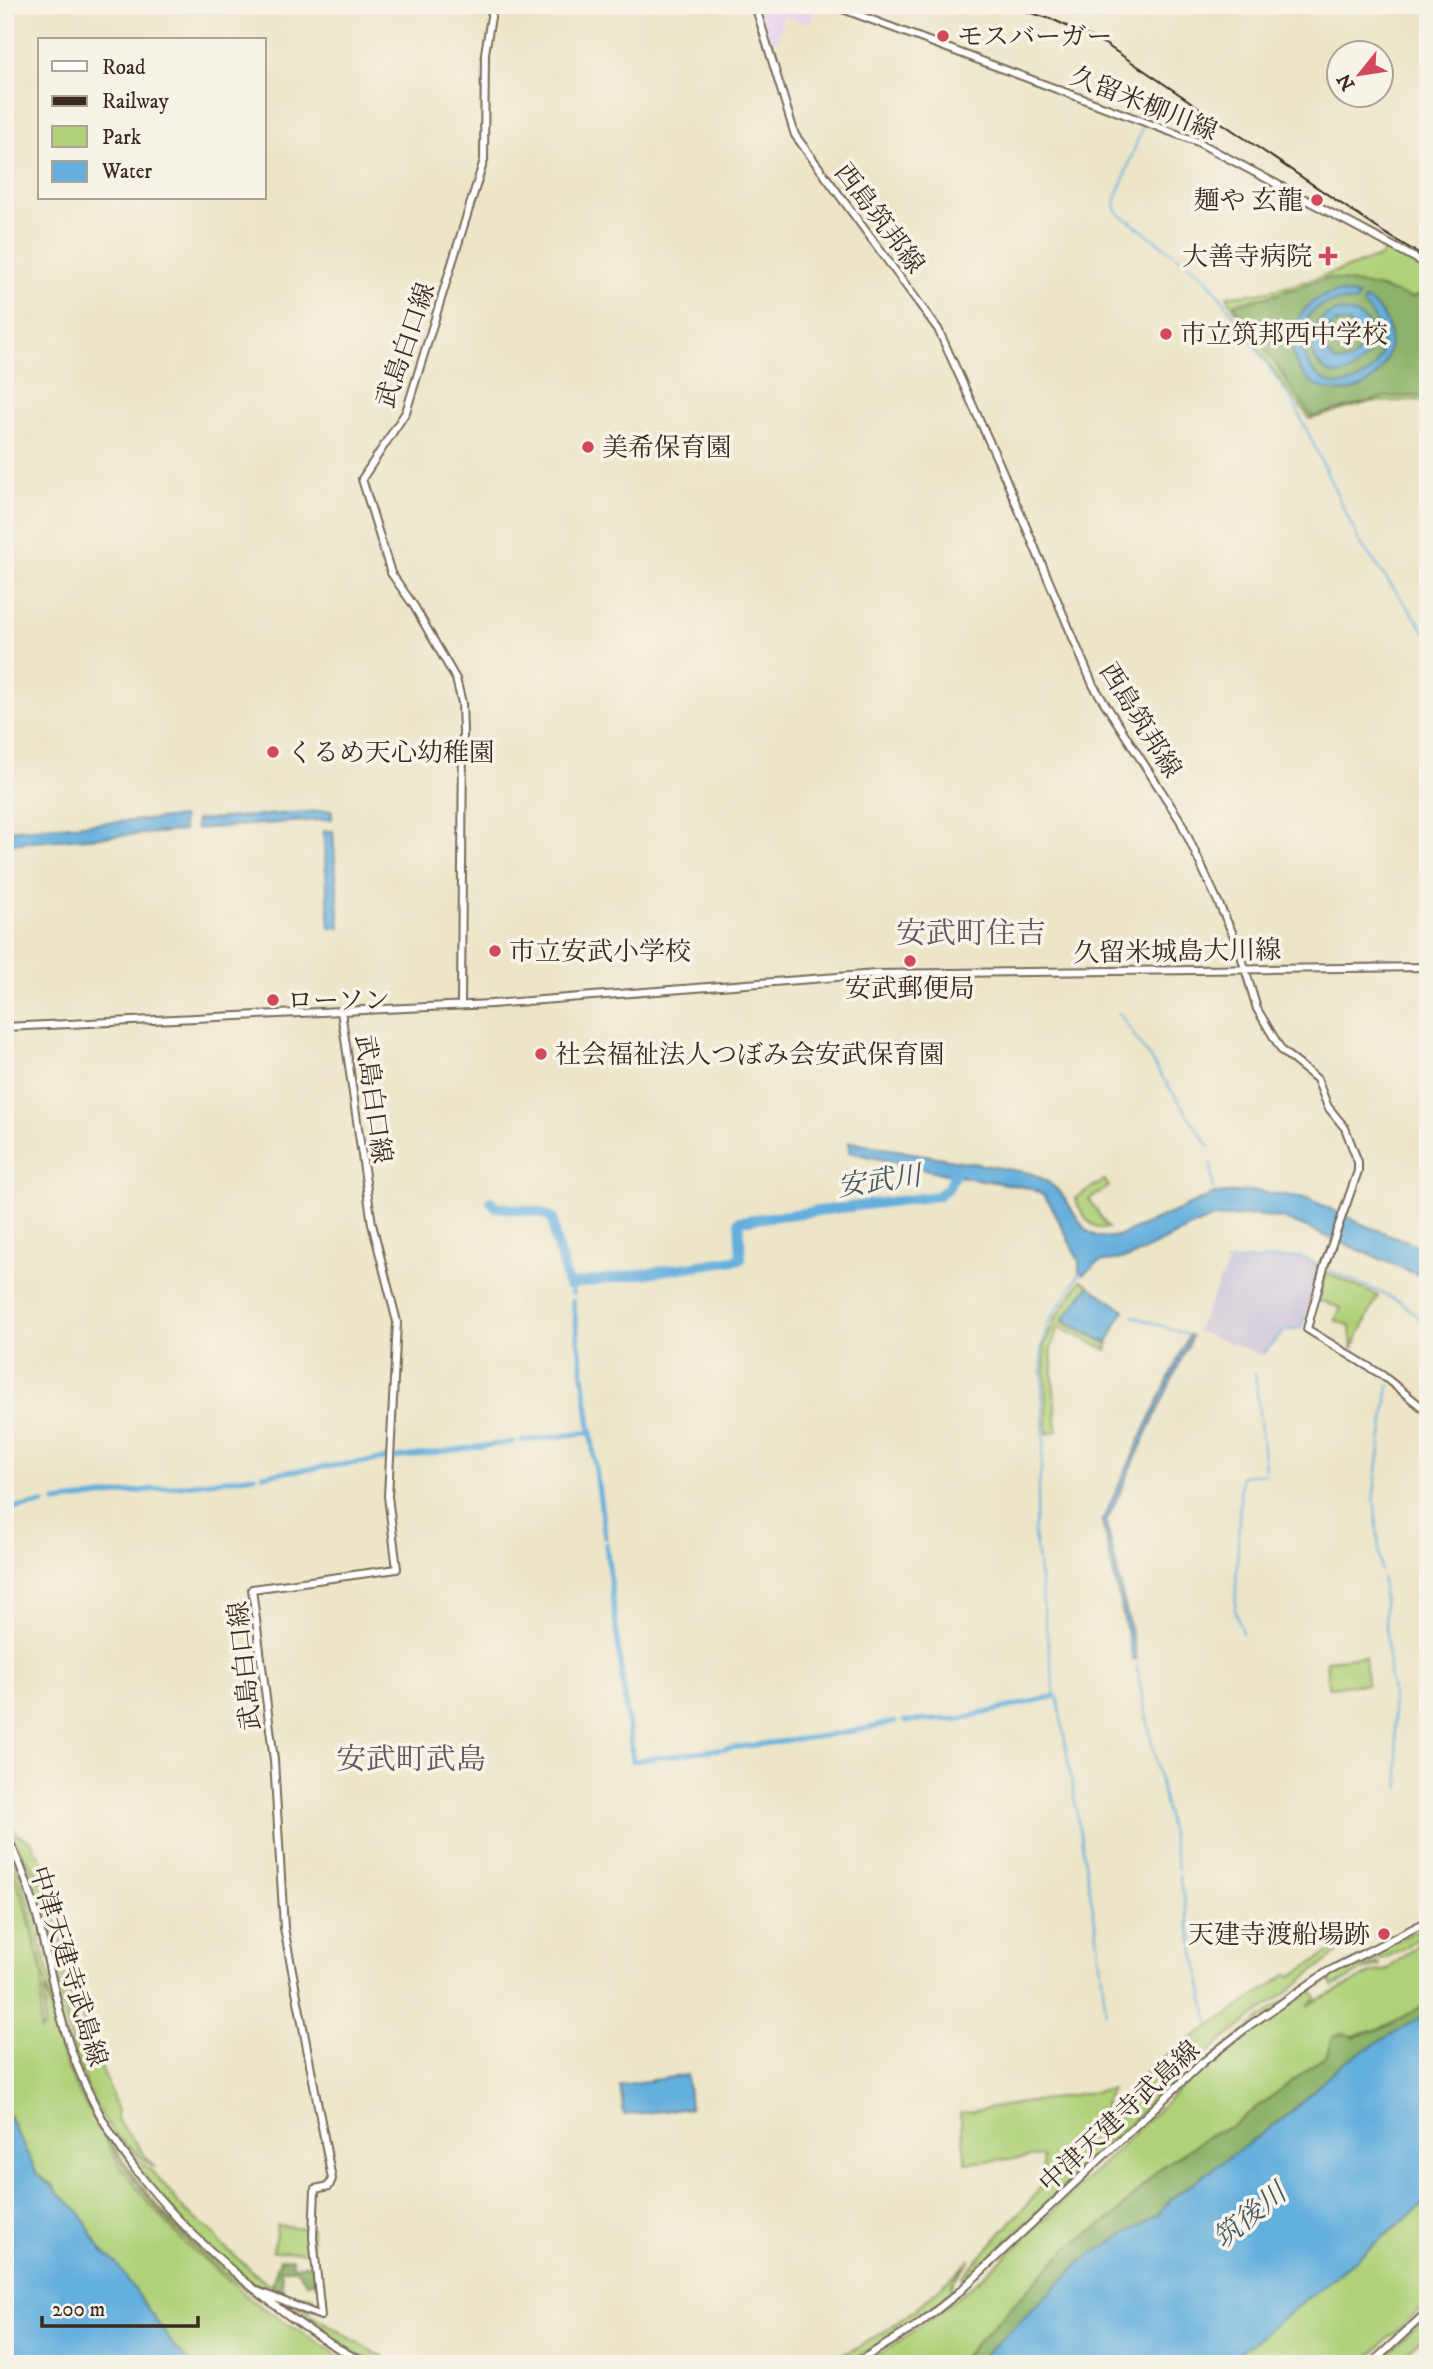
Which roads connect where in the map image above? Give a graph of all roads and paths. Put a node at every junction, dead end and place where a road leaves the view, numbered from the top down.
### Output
1 (493, 5) edge
2 (755, 5) edge
3 (832, 5) edge
4 (1428, 265) edge
5 (1428, 967) edge
6 (1247, 968) junction
7 (461, 1005) junction
8 (341, 1011) junction
9 (5, 1027) edge
10 (1428, 1412) edge
11 (5, 1833) edge
12 (1428, 1921) edge
13 (257, 2291) junction
14 (1428, 2311) edge
15 (368, 2364) edge
16 (854, 2364) edge
17 (1371, 2364) edge

1 - 7 main road, 武島白口線
2 - 6 main road, 西島筑邦線
3 - 4 main road, 久留米柳川線
5 - 6 main road, 久留米城島大川線
6 - 7 main road, 久留米城島大川線
6 - 10 main road, 西島筑邦線
7 - 8 main road, 久留米城島大川線
8 - 9 main road, 久留米城島大川線
8 - 13 main road, 武島白口線
11 - 13 main road, 中津天建寺武島線
12 - 16 main road, 中津天建寺武島線
13 - 15 main road, 中津天建寺武島線
14 - 17 main road

